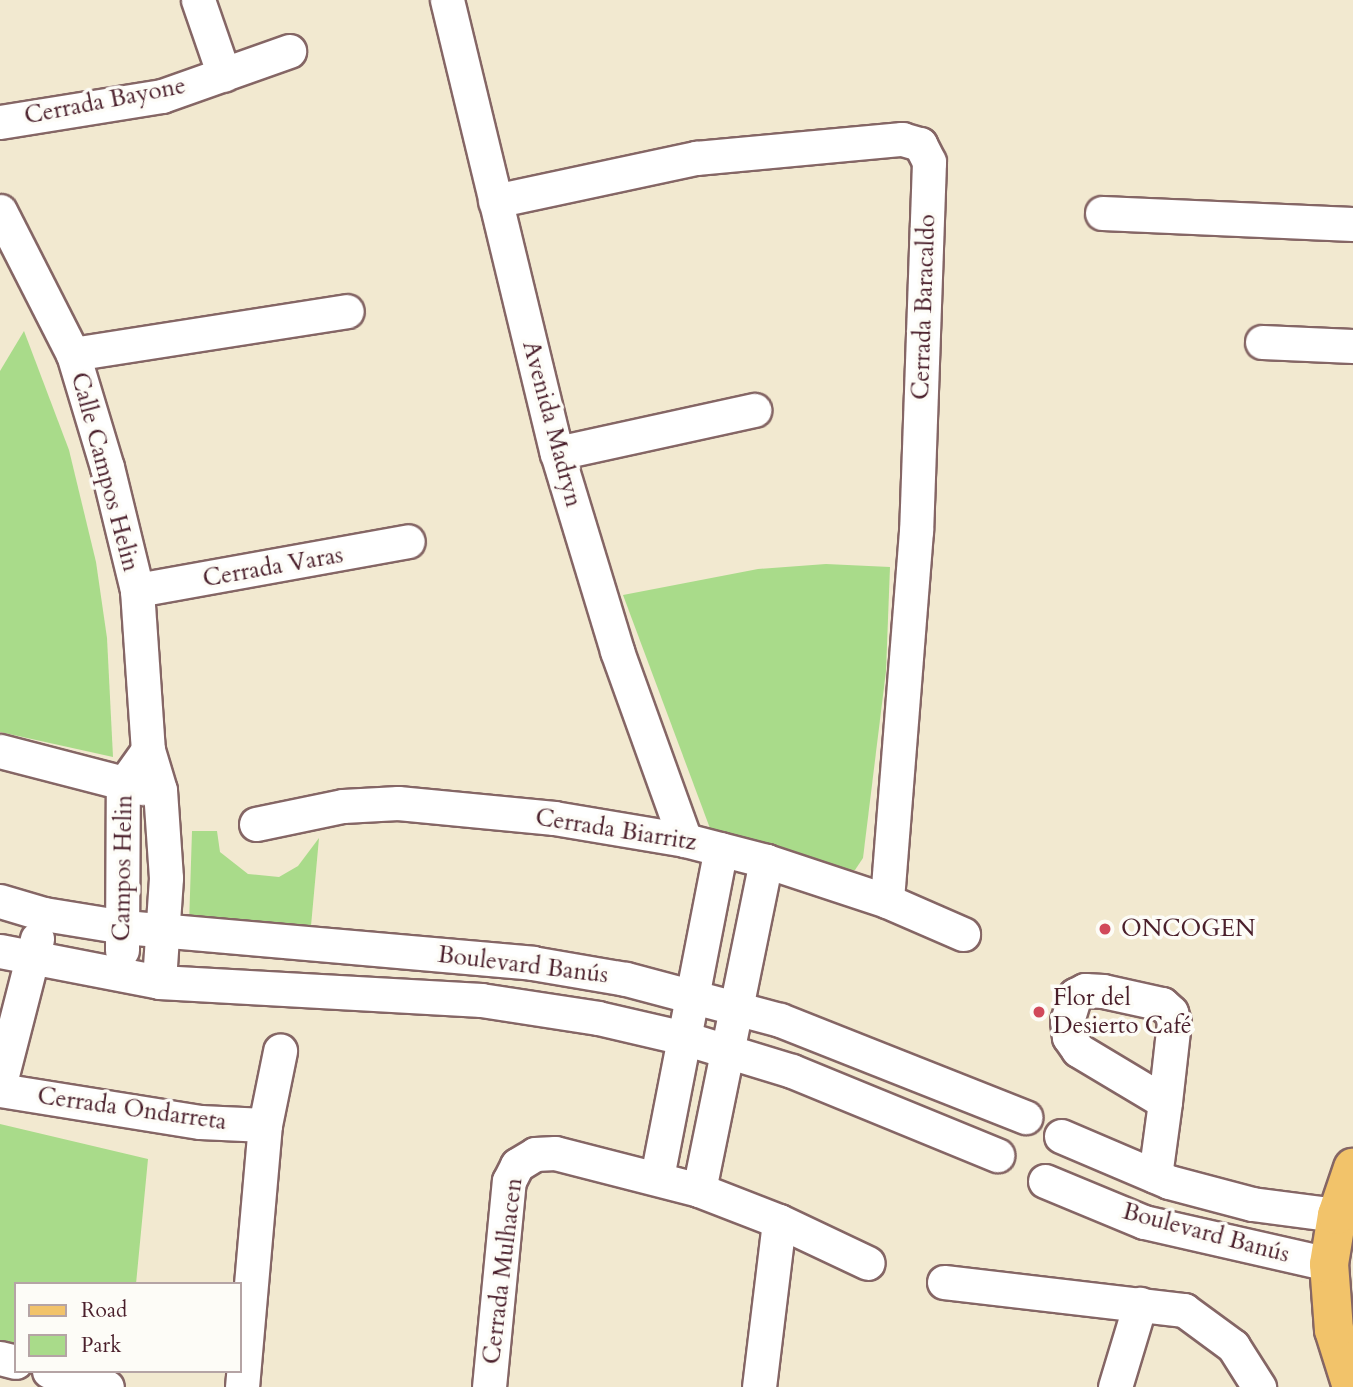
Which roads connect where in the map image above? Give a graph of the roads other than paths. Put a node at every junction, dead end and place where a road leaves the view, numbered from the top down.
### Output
1 (198, 0) edge
2 (447, 0) edge
3 (289, 51) dead end
4 (224, 75) junction
5 (0, 122) edge
6 (495, 201) junction
7 (0, 211) edge
8 (1101, 214) dead end
9 (1353, 224) edge
10 (347, 311) dead end
11 (1262, 342) dead end
12 (1353, 346) edge
13 (73, 354) junction
14 (754, 410) dead end
15 (558, 453) junction
16 (408, 541) dead end
17 (137, 590) junction
18 (148, 750) junction
19 (0, 751) edge
20 (123, 785) junction
21 (160, 790) junction
22 (256, 824) dead end
23 (685, 840) junction
24 (721, 849) junction
25 (766, 861) junction
26 (0, 901) edge
27 (887, 901) junction
28 (44, 914) junction
29 (124, 927) junction
30 (162, 931) junction
31 (963, 934) dead end
32 (15, 955) edge
33 (121, 975) junction
34 (159, 982) junction
35 (693, 994) junction
36 (736, 1006) junction
37 (684, 1038) junction
38 (727, 1050) junction
39 (280, 1051) dead end
40 (0, 1083) edge
41 (0, 1090) edge
42 (1165, 1102) dead end
43 (1026, 1117) junction
44 (265, 1125) junction
45 (1061, 1136) junction
46 (997, 1155) junction
47 (1353, 1168) edge
48 (1155, 1176) junction
49 (657, 1177) junction
50 (1045, 1181) junction
51 (699, 1190) junction
52 (1337, 1215) junction
53 (779, 1221) junction
54 (868, 1263) dead end
55 (1329, 1264) junction
56 (944, 1282) dead end
57 (1140, 1304) junction
58 (56, 1373) edge
59 (107, 1387) edge
60 (242, 1387) edge
61 (489, 1387) edge
62 (759, 1387) edge
63 (1115, 1387) edge
64 (1259, 1387) edge
65 (1352, 1387) edge

1 - 4 street
2 - 6 street, Avenida Madryn
3 - 4 street, Cerrada Bayone
4 - 5 street, Cerrada Bayone
6 - 15 street, Avenida Madryn
6 - 27 street, Cerrada Baracaldo
7 - 13 street, Calle Campos Helin
8 - 9 street
10 - 13 street
11 - 12 street
13 - 17 street, Calle Campos Helin
14 - 15 street
15 - 23 street, Avenida Madryn
16 - 17 street, Cerrada Varas
17 - 18 street, Calle Campos Helin
18 - 20 street, Campos Helin
18 - 21 street, Campos Helin
19 - 20 street
20 - 21 street
20 - 29 street, Campos Helin
21 - 30 street, Campos Helin
22 - 23 street, Cerrada Biarritz
23 - 24 street, Cerrada Biarritz
24 - 25 street, Cerrada Biarritz
24 - 35 street
25 - 27 street, Cerrada Biarritz
25 - 36 street
26 - 28 street, Boulevard Banús
27 - 31 street, Cerrada Biarritz
28 - 29 street, Boulevard Banús
28 - 32 street
29 - 30 street, Boulevard Banús
29 - 33 street, Campos Helin
30 - 34 street, Campos Helin
30 - 35 street, Boulevard Banús
32 - 33 street, Boulevard Banús
32 - 40 street
33 - 34 street, Boulevard Banús
34 - 37 street, Boulevard Banús
35 - 36 street, Boulevard Banús
35 - 37 street
36 - 38 street
36 - 43 street, Boulevard Banús
37 - 38 street, Boulevard Banús
37 - 49 street
38 - 46 street, Boulevard Banús
38 - 51 street
39 - 44 street
41 - 44 street, Cerrada Ondarreta
42 - 48 street
43 - 45 street
43 - 46 street
44 - 60 street
45 - 48 street, Boulevard Banús
45 - 50 street
46 - 50 street
47 - 52 main road
48 - 52 street, Boulevard Banús
49 - 51 street
49 - 61 street, Cerrada Mulhacen
50 - 55 street, Boulevard Banús
51 - 53 street
52 - 55 main road
53 - 54 street
53 - 62 street
55 - 65 main road
56 - 57 street
57 - 63 street
57 - 64 street
58 - 59 street

